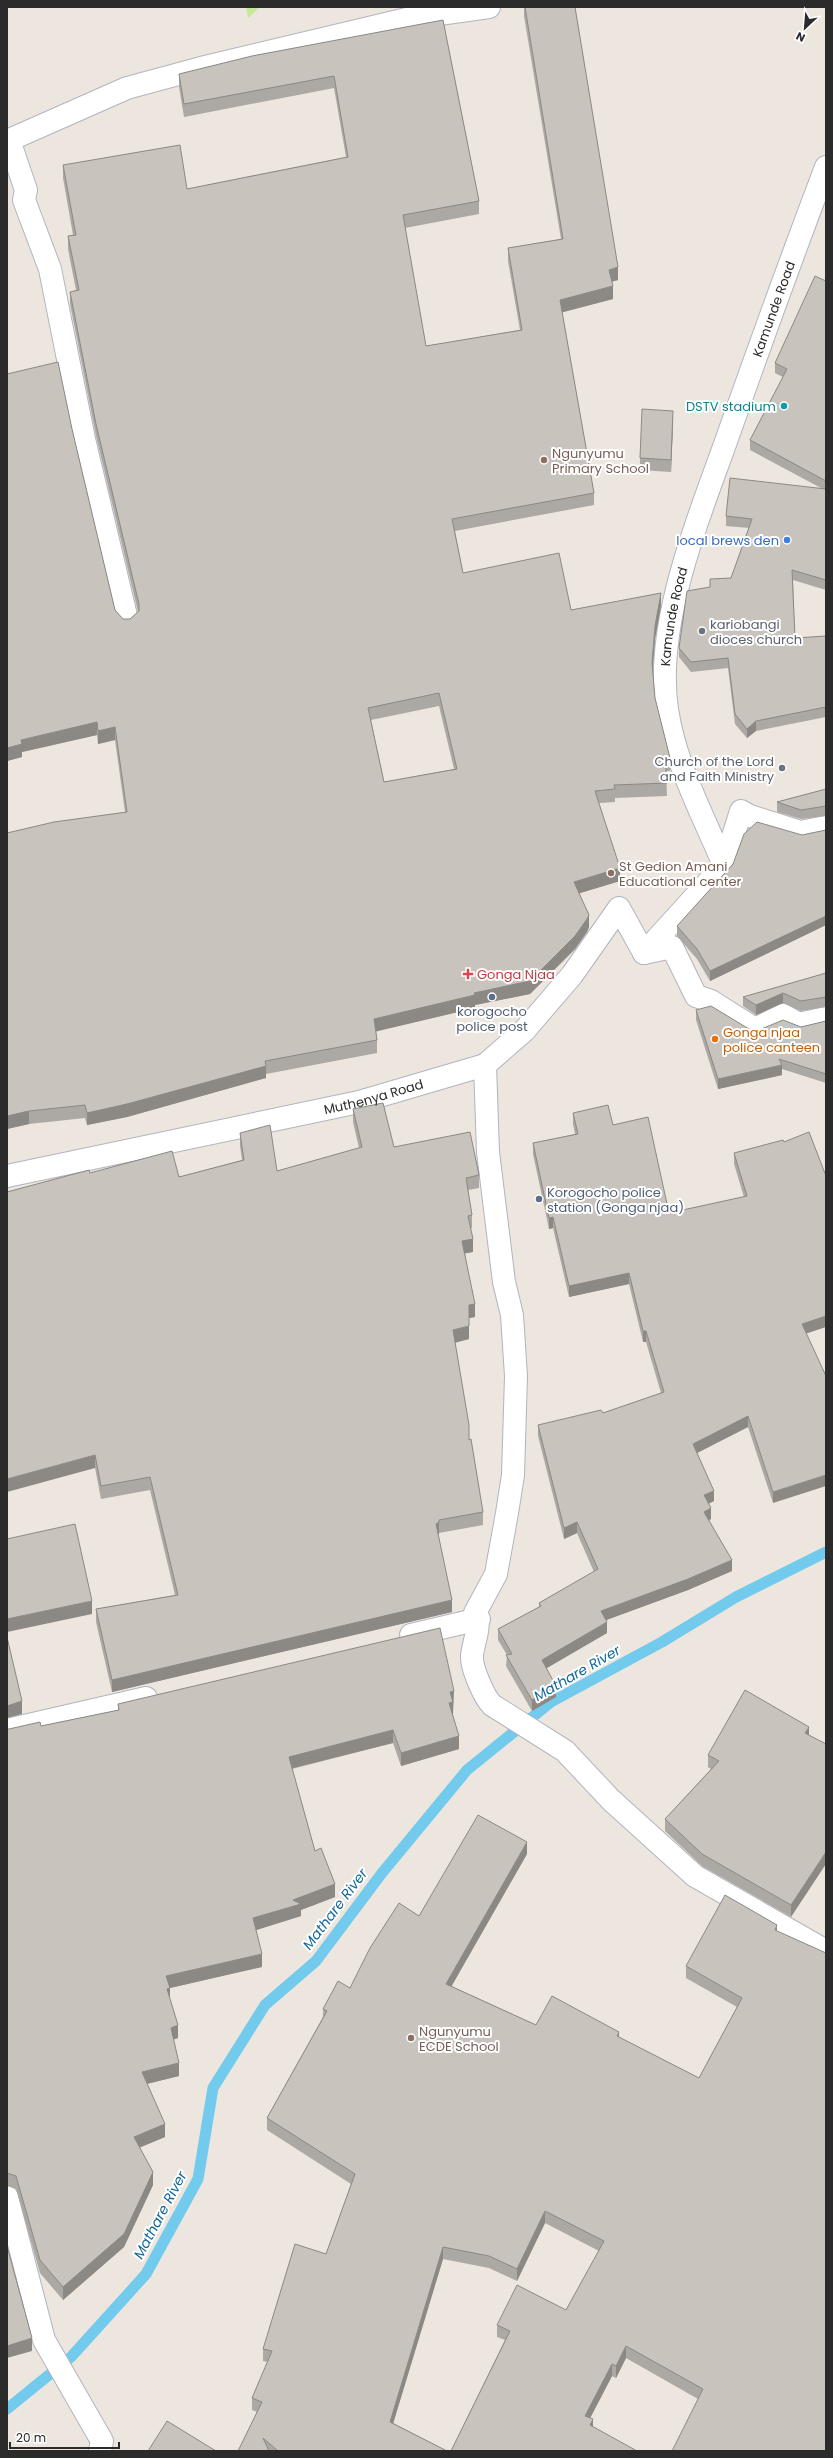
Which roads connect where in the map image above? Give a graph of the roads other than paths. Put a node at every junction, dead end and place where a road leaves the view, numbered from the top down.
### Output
1 (489, 7) edge
2 (8, 140) edge
3 (826, 167) edge
4 (127, 620) edge
5 (826, 827) edge
6 (724, 865) junction
7 (644, 953) junction
8 (826, 1018) edge
9 (485, 1065) junction
10 (7, 1176) edge
11 (479, 1620) junction
12 (394, 1640) edge
13 (169, 1693) edge
14 (7, 1730) edge
15 (826, 1951) edge
16 (7, 2197) edge
17 (101, 2446) edge

1 - 2 street
2 - 4 street
3 - 6 street, Kamunde Road
5 - 6 street
6 - 7 street
7 - 8 street
7 - 9 street, Muthenya Road
9 - 10 street, Muthenya Road
9 - 11 street
11 - 12 street
11 - 15 street
13 - 14 street
16 - 17 street

